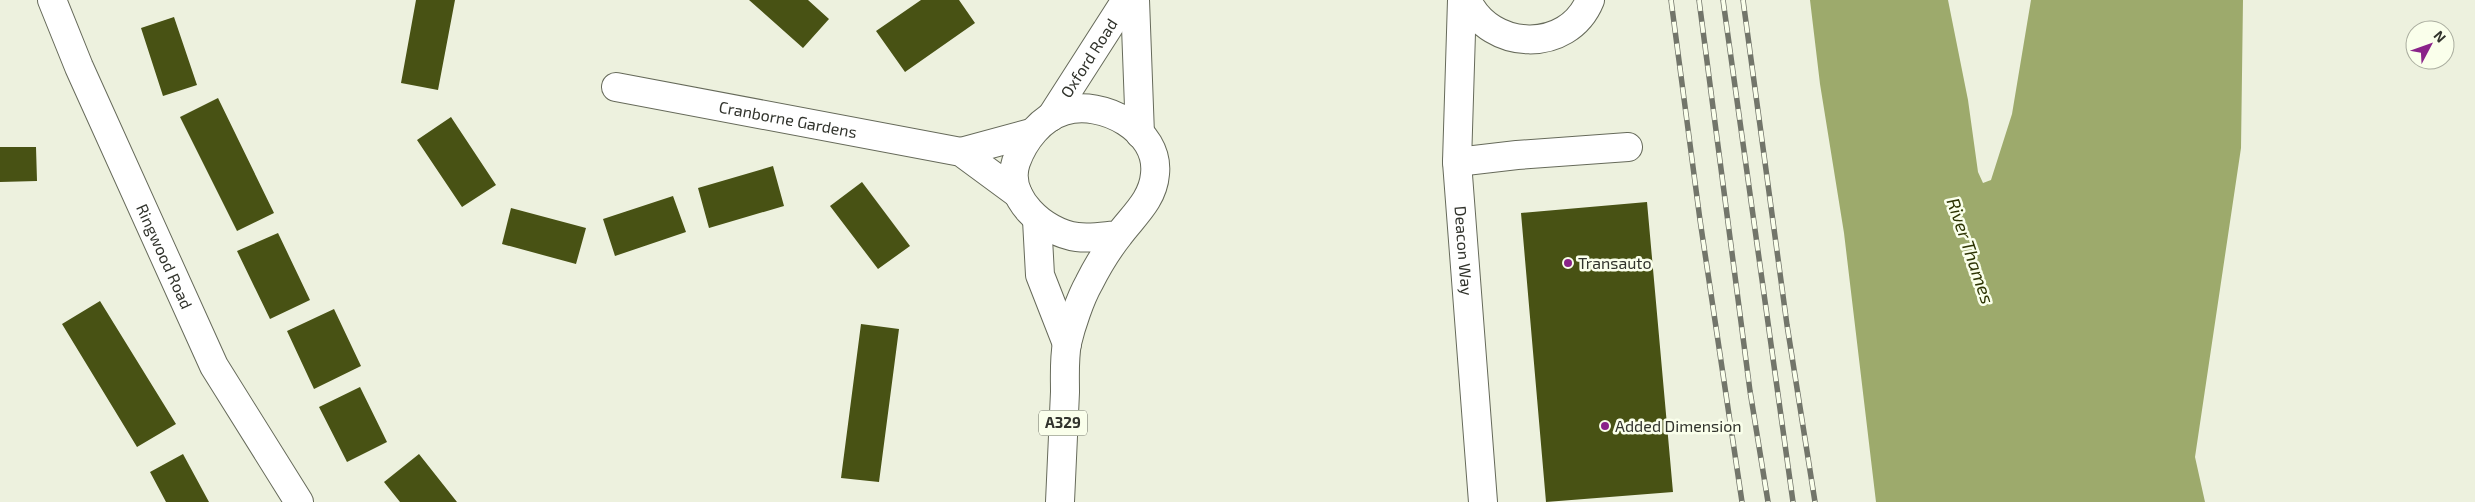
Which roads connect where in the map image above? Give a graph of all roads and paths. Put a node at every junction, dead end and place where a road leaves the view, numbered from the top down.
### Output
1 (52, 0) edge
2 (1126, 0) edge
3 (1135, 0) edge
4 (1462, 0) edge
5 (1467, 0) edge
6 (1590, 0) edge
7 (616, 87) dead end
8 (1041, 125) junction
9 (1140, 134) junction
10 (1628, 147) dead end
11 (961, 152) junction
12 (1456, 162) junction
13 (1018, 194) junction
14 (1037, 220) junction
15 (1119, 235) junction
16 (1067, 344) junction
17 (299, 502) edge
18 (1060, 502) edge
19 (1483, 502) edge

1 - 17 street, Ringwood Road
2 - 8 street, Oxford Road
3 - 9 street, Oxford Road
4 - 12 street, Deacon Way
5 - 6 street
7 - 11 street, Cranborne Gardens
8 - 9 street
8 - 11 street, Cranborne Gardens
8 - 13 street
9 - 15 street
10 - 12 street
11 - 13 street, Cranborne Gardens
12 - 19 street, Deacon Way
13 - 14 street
14 - 15 street
14 - 16 street, A329
15 - 16 street, A329
16 - 18 street, A329

